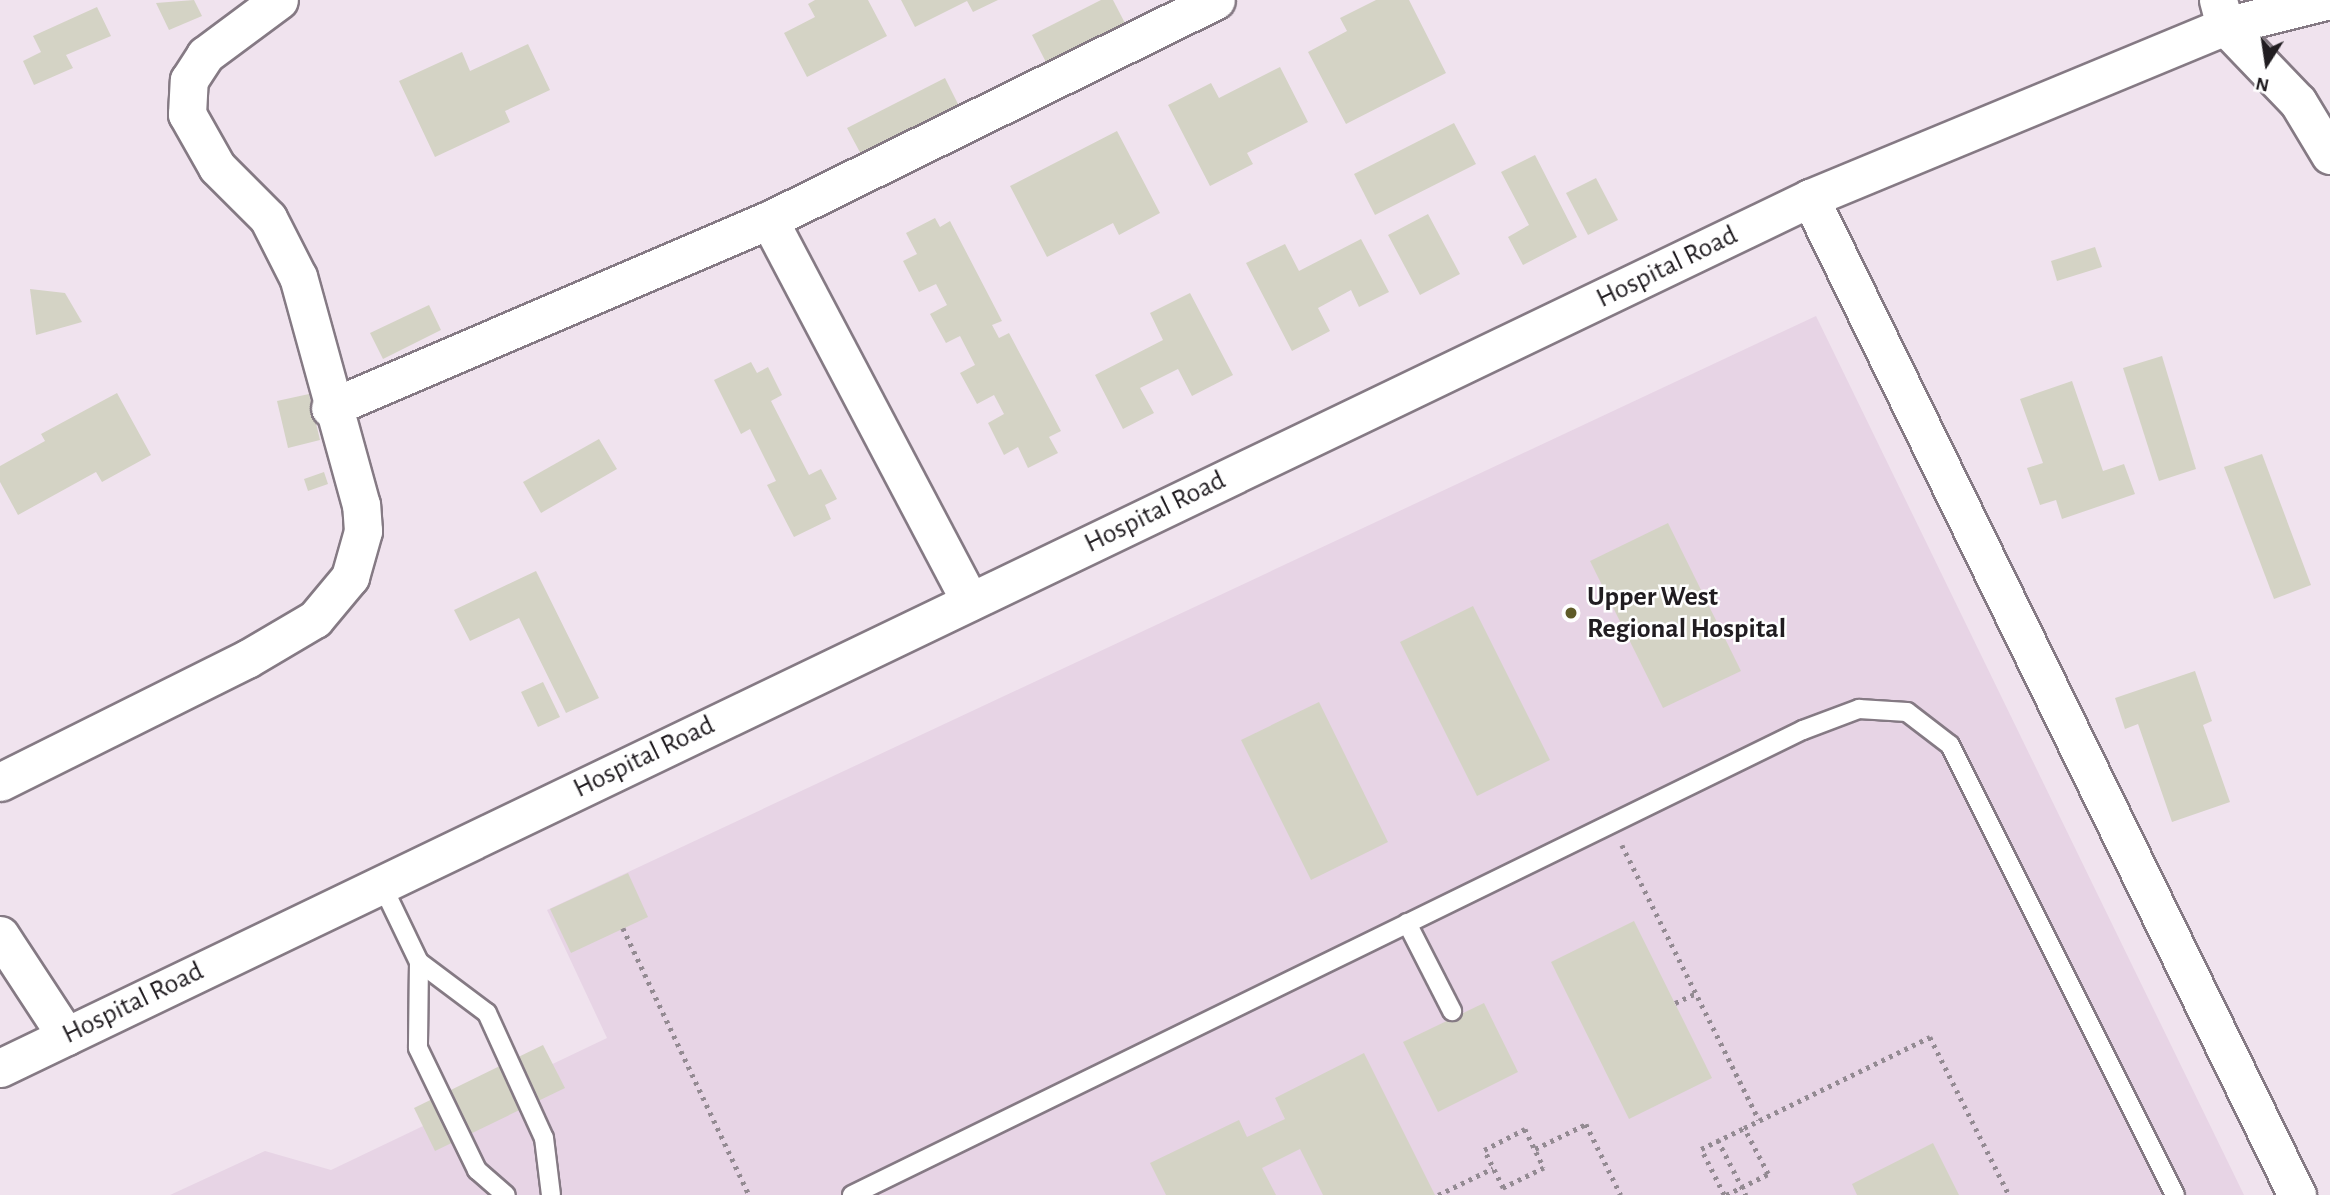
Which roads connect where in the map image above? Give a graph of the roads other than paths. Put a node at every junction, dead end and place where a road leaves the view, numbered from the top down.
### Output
1 (279, 0) edge
2 (1216, 0) edge
3 (2329, 0) edge
4 (2221, 13) edge
5 (2330, 155) edge
6 (1810, 198) junction
7 (769, 220) junction
8 (330, 408) junction
9 (970, 601) junction
10 (0, 782) edge
11 (381, 883) junction
12 (1407, 923) junction
13 (0, 935) edge
14 (419, 962) junction
15 (1452, 1011) dead end
16 (66, 1035) junction
17 (0, 1068) edge
18 (506, 1195) edge
19 (551, 1195) edge
20 (852, 1195) edge
21 (2175, 1195) edge
22 (2297, 1195) edge

1 - 8 street
2 - 7 street
3 - 4 street, Hospital Road
4 - 5 street
4 - 6 street, Hospital Road
6 - 9 street, Hospital Road
6 - 22 street
7 - 8 street
7 - 9 street
8 - 10 street
9 - 11 street, Hospital Road
11 - 14 lane
11 - 16 street, Hospital Road
12 - 15 lane
12 - 20 lane
12 - 21 lane
13 - 16 street
14 - 18 lane
14 - 19 lane
16 - 17 street, Hospital Road

